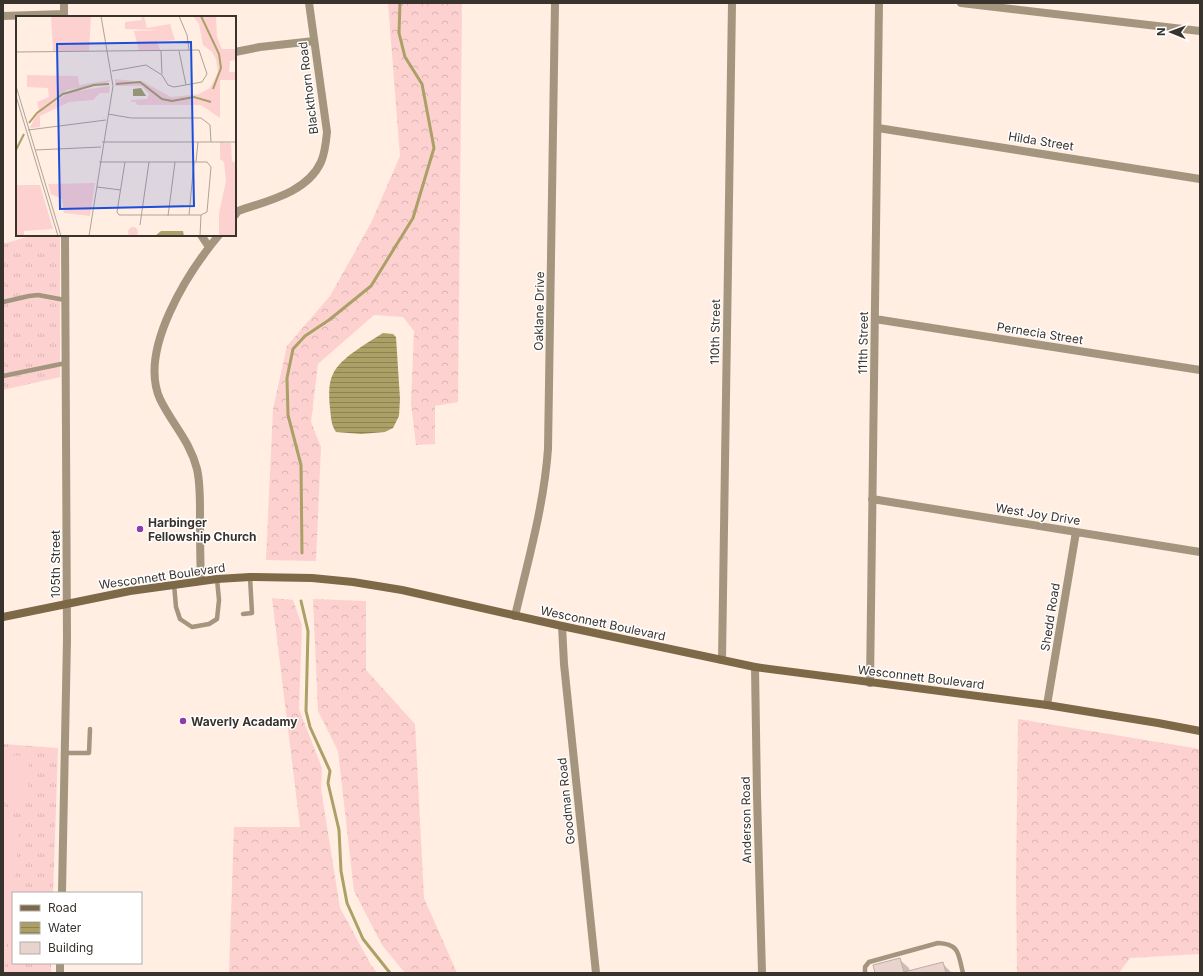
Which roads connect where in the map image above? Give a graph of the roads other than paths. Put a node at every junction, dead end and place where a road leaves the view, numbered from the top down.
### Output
1 (64, 3) edge
2 (309, 3) edge
3 (555, 3) edge
4 (732, 3) edge
5 (879, 3) edge
6 (961, 3) edge
7 (3, 16) edge
8 (64, 16) edge
9 (1200, 31) edge
10 (314, 41) junction
11 (236, 52) edge
12 (878, 128) junction
13 (1200, 179) edge
14 (236, 213) edge
15 (65, 236) edge
16 (202, 236) edge
17 (218, 236) edge
18 (209, 247) junction
19 (65, 300) junction
20 (3, 302) edge
21 (875, 319) junction
22 (66, 363) junction
23 (1200, 370) edge
24 (3, 376) edge
25 (872, 499) junction
26 (1076, 532) junction
27 (1200, 552) edge
28 (250, 577) junction
29 (217, 579) junction
30 (201, 581) junction
31 (174, 584) junction
32 (67, 604) junction
33 (243, 614) dead end
34 (516, 616) junction
35 (3, 617) edge
36 (562, 626) junction
37 (722, 660) junction
38 (755, 667) junction
39 (870, 683) junction
40 (1047, 705) junction
41 (90, 729) dead end
42 (1200, 731) edge
43 (65, 753) junction
44 (62, 892) edge
45 (596, 973) edge
46 (762, 973) edge
47 (864, 973) edge
48 (963, 973) edge

1 - 8 street
2 - 10 street, Blackthorn Road
3 - 34 street, Oaklane Drive
4 - 37 street, 110th Street
5 - 12 street, 111th Street
6 - 9 street
7 - 8 street
10 - 11 street
10 - 14 street, Blackthorn Road
12 - 13 street, Hilda Street
12 - 21 street, 111th Street
15 - 19 street, 105th Street
16 - 18 street
17 - 18 street
18 - 30 street
19 - 20 lane
19 - 22 street, 105th Street
21 - 23 street, Pernecia Street
21 - 25 street, 111th Street
22 - 24 lane
22 - 32 street, 105th Street
25 - 26 street, West Joy Drive
25 - 39 street, 111th Street
26 - 27 street, West Joy Drive
26 - 40 street, Shedd Road
28 - 29 street, Wesconnett Boulevard
28 - 33 lane
28 - 34 street, Wesconnett Boulevard
29 - 30 street, Wesconnett Boulevard
29 - 31 lane
30 - 31 street, Wesconnett Boulevard
31 - 32 street, Wesconnett Boulevard
32 - 35 street, Wesconnett Boulevard
32 - 43 street, 105th Street
34 - 36 street, Wesconnett Boulevard
36 - 37 street, Wesconnett Boulevard
36 - 45 street, Goodman Road
37 - 38 street, Wesconnett Boulevard
38 - 39 street, Wesconnett Boulevard
38 - 46 street, Anderson Road
39 - 40 street, Wesconnett Boulevard
40 - 42 street, Wesconnett Boulevard
41 - 43 lane
43 - 44 street, 105th Street
47 - 48 lane

